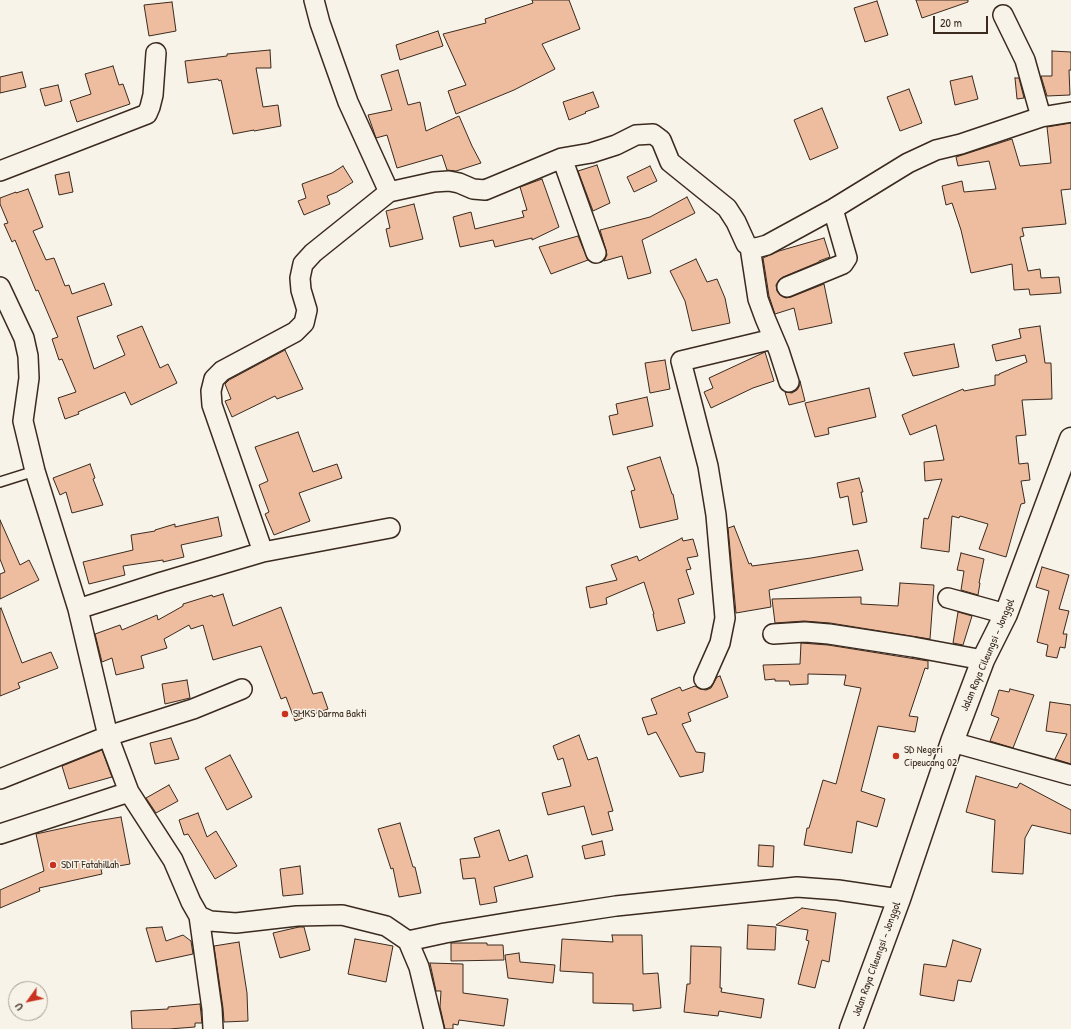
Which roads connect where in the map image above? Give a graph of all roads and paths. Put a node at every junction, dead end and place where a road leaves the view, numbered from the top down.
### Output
1 (314, 0) edge
2 (1003, 15) dead end
3 (156, 54) dead end
4 (1071, 112) edge
5 (1041, 117) junction
6 (562, 158) junction
7 (0, 171) edge
8 (389, 192) junction
9 (833, 209) junction
10 (750, 247) junction
11 (596, 252) dead end
12 (0, 287) edge
13 (787, 287) dead end
14 (773, 338) junction
15 (789, 382) dead end
16 (1071, 439) edge
17 (34, 471) junction
18 (0, 482) edge
19 (390, 528) dead end
20 (263, 552) junction
21 (948, 598) dead end
22 (78, 609) junction
23 (1006, 614) junction
24 (773, 634) dead end
25 (983, 660) junction
26 (704, 679) dead end
27 (242, 689) dead end
28 (108, 736) junction
29 (952, 742) junction
30 (1071, 774) edge
31 (0, 778) edge
32 (129, 792) junction
33 (0, 834) edge
34 (899, 899) junction
35 (199, 916) junction
36 (408, 941) junction
37 (213, 1029) edge
38 (434, 1029) edge
39 (851, 1029) edge

1 - 8 street
2 - 5 street
3 - 7 street
4 - 5 street
5 - 9 street
6 - 8 street
6 - 10 street
6 - 11 street
8 - 20 street
9 - 10 street
9 - 13 street
10 - 14 street
12 - 17 street
14 - 15 street
14 - 26 street
16 - 23 main road, Jalan Raya Cileungsi - Jonggol
17 - 18 lane
17 - 22 street
19 - 20 street
20 - 22 street
21 - 23 street
22 - 28 street
23 - 25 main road, Jalan Raya Cileungsi - Jonggol
24 - 25 street
25 - 29 main road, Jalan Raya Cileungsi - Jonggol
27 - 28 street
28 - 31 street
28 - 32 street
29 - 30 street
29 - 34 main road, Jalan Raya Cileungsi - Jonggol
32 - 33 street
32 - 35 street
34 - 36 street
34 - 39 main road, Jalan Raya Cileungsi - Jonggol
35 - 36 street
35 - 37 street
36 - 38 street

